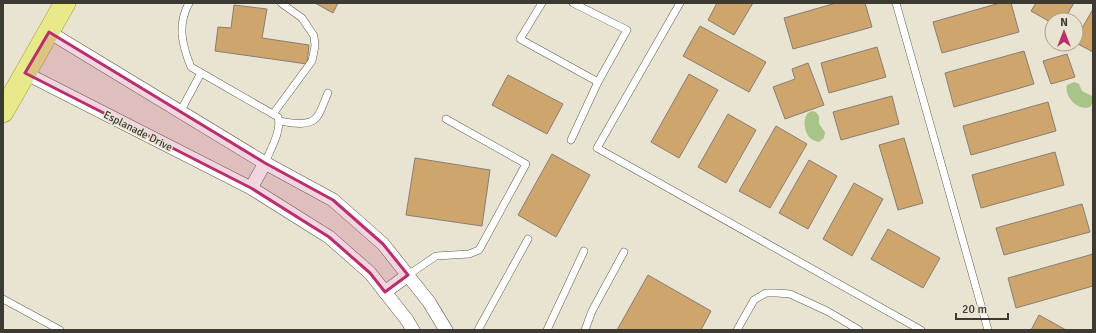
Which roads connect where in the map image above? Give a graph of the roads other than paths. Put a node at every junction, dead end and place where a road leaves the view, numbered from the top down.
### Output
1 (65, 3) edge
2 (189, 3) edge
3 (281, 3) edge
4 (542, 3) edge
5 (573, 3) edge
6 (680, 3) edge
7 (896, 3) edge
8 (49, 32) junction
9 (25, 73) junction
10 (201, 73) junction
11 (598, 82) junction
12 (328, 94) dead end
13 (3, 112) edge
14 (180, 112) junction
15 (273, 114) junction
16 (446, 119) dead end
17 (280, 121) junction
18 (571, 140) dead end
19 (264, 163) junction
20 (251, 188) junction
21 (528, 239) dead end
22 (584, 251) dead end
23 (624, 252) dead end
24 (408, 275) junction
25 (385, 292) junction
26 (3, 299) edge
27 (60, 330) edge
28 (413, 330) edge
29 (446, 330) edge
30 (479, 330) edge
31 (547, 330) edge
32 (585, 330) edge
33 (737, 330) edge
34 (859, 330) edge
35 (921, 330) edge
36 (988, 330) edge

1 - 8 main road
2 - 10 lane
3 - 15 lane
4 - 11 lane
5 - 11 lane
6 - 35 lane
7 - 36 lane
8 - 9 main road
8 - 14 street
9 - 13 main road
9 - 20 street, Esplanade Drive
10 - 14 lane
10 - 15 lane
11 - 18 lane
12 - 17 lane
14 - 19 street
15 - 17 lane
16 - 24 lane
17 - 19 lane
19 - 20 street
19 - 24 street
20 - 25 street, Esplanade Drive
21 - 30 lane
22 - 31 lane
23 - 32 lane
24 - 25 street
24 - 29 street
25 - 28 street, Esplanade Drive
26 - 27 lane
33 - 34 lane

